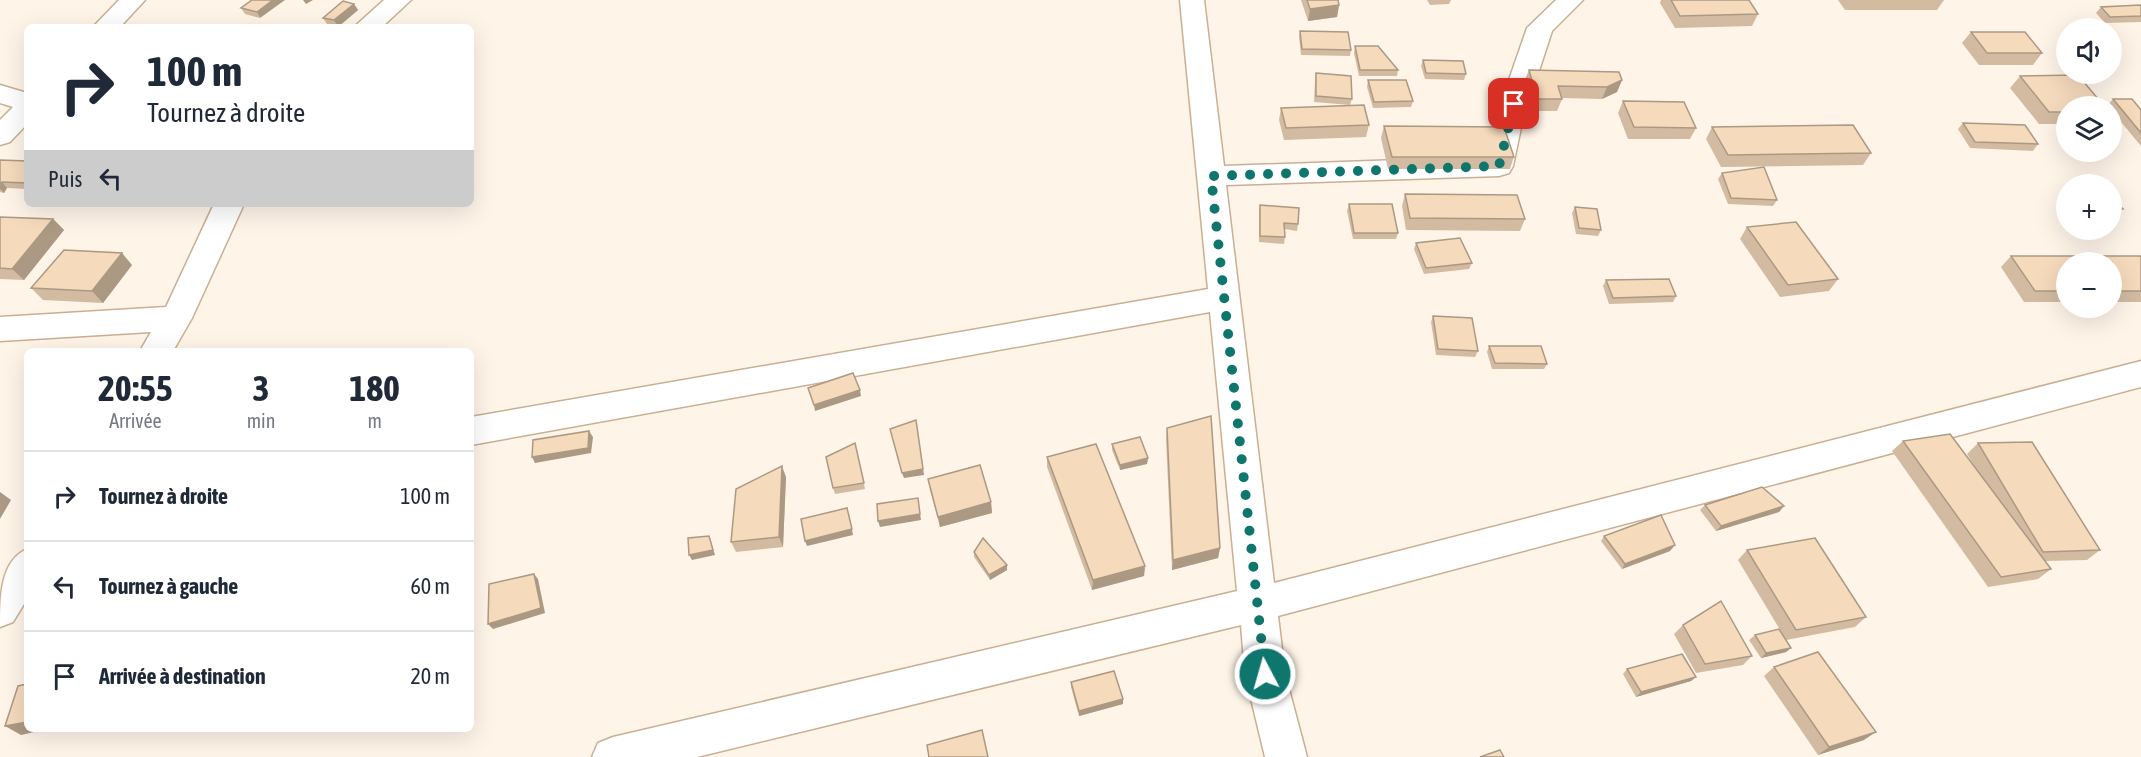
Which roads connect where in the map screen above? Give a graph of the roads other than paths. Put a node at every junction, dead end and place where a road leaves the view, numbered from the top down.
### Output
1 (133, 0) edge
2 (399, 0) edge
3 (1192, 0) edge
4 (1571, 0) edge
5 (109, 24) edge
6 (371, 24) edge
7 (0, 94) edge
8 (24, 101) edge
9 (24, 111) edge
10 (0, 136) edge
11 (1211, 176) junction
12 (228, 207) edge
13 (1224, 298) junction
14 (176, 318) junction
15 (0, 329) edge
16 (158, 348) edge
17 (2141, 374) edge
18 (474, 430) edge
19 (24, 570) edge
20 (1257, 604) junction
21 (0, 610) edge
22 (613, 757) edge
23 (1286, 757) edge

1 - 5 street
2 - 6 street
3 - 11 street
4 - 11 street
7 - 8 street
9 - 10 street
11 - 13 street
12 - 14 street
13 - 18 street
13 - 20 street
14 - 15 street
14 - 16 street
17 - 20 street
19 - 21 street
20 - 22 street
20 - 23 street

